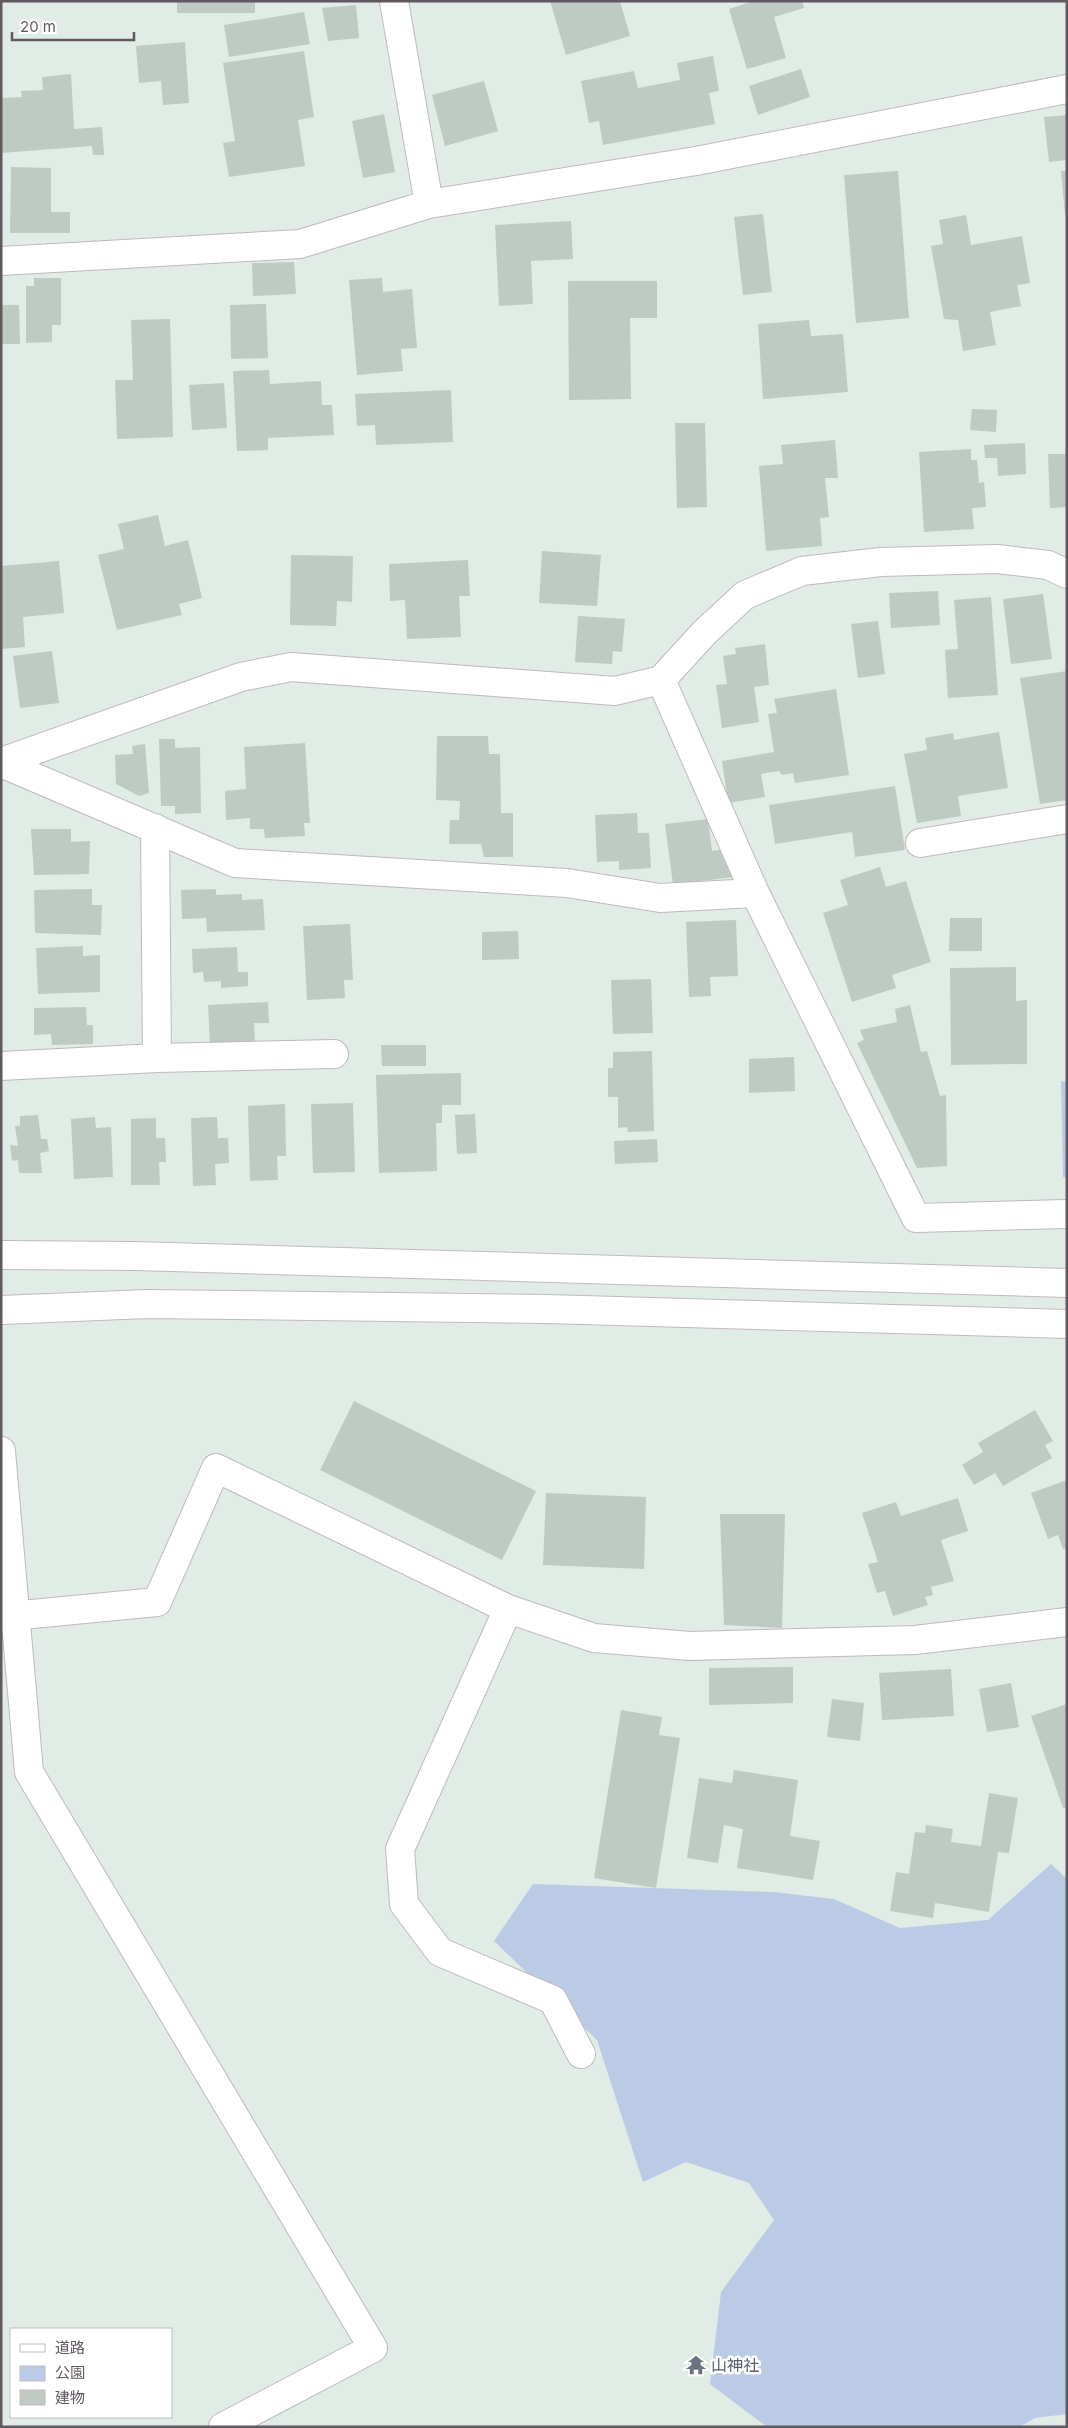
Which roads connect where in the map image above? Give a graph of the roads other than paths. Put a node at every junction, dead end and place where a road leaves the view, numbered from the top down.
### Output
1 (394, 1) edge
2 (1067, 88) edge
3 (429, 204) junction
4 (1, 261) edge
5 (1067, 574) edge
6 (661, 680) junction
7 (1, 763) edge
8 (1067, 819) edge
9 (155, 828) junction
10 (920, 843) dead end
11 (755, 893) junction
12 (334, 1054) dead end
13 (157, 1058) junction
14 (1, 1066) edge
15 (1067, 1214) edge
16 (1, 1255) edge
17 (1067, 1283) edge
18 (1, 1310) edge
19 (1067, 1324) edge
20 (1, 1451) edge
21 (508, 1609) junction
22 (8, 1617) edge
23 (1067, 1622) edge
24 (581, 2054) dead end
25 (224, 2427) edge

1 - 3 street
2 - 3 street
3 - 4 street
5 - 6 street
6 - 7 street
6 - 11 street
7 - 9 street
8 - 10 street
9 - 11 street
9 - 13 street
11 - 15 street
12 - 13 street
13 - 14 street
16 - 17 street
18 - 19 street
20 - 22 street
21 - 22 street
21 - 23 street
21 - 24 street
22 - 25 street

